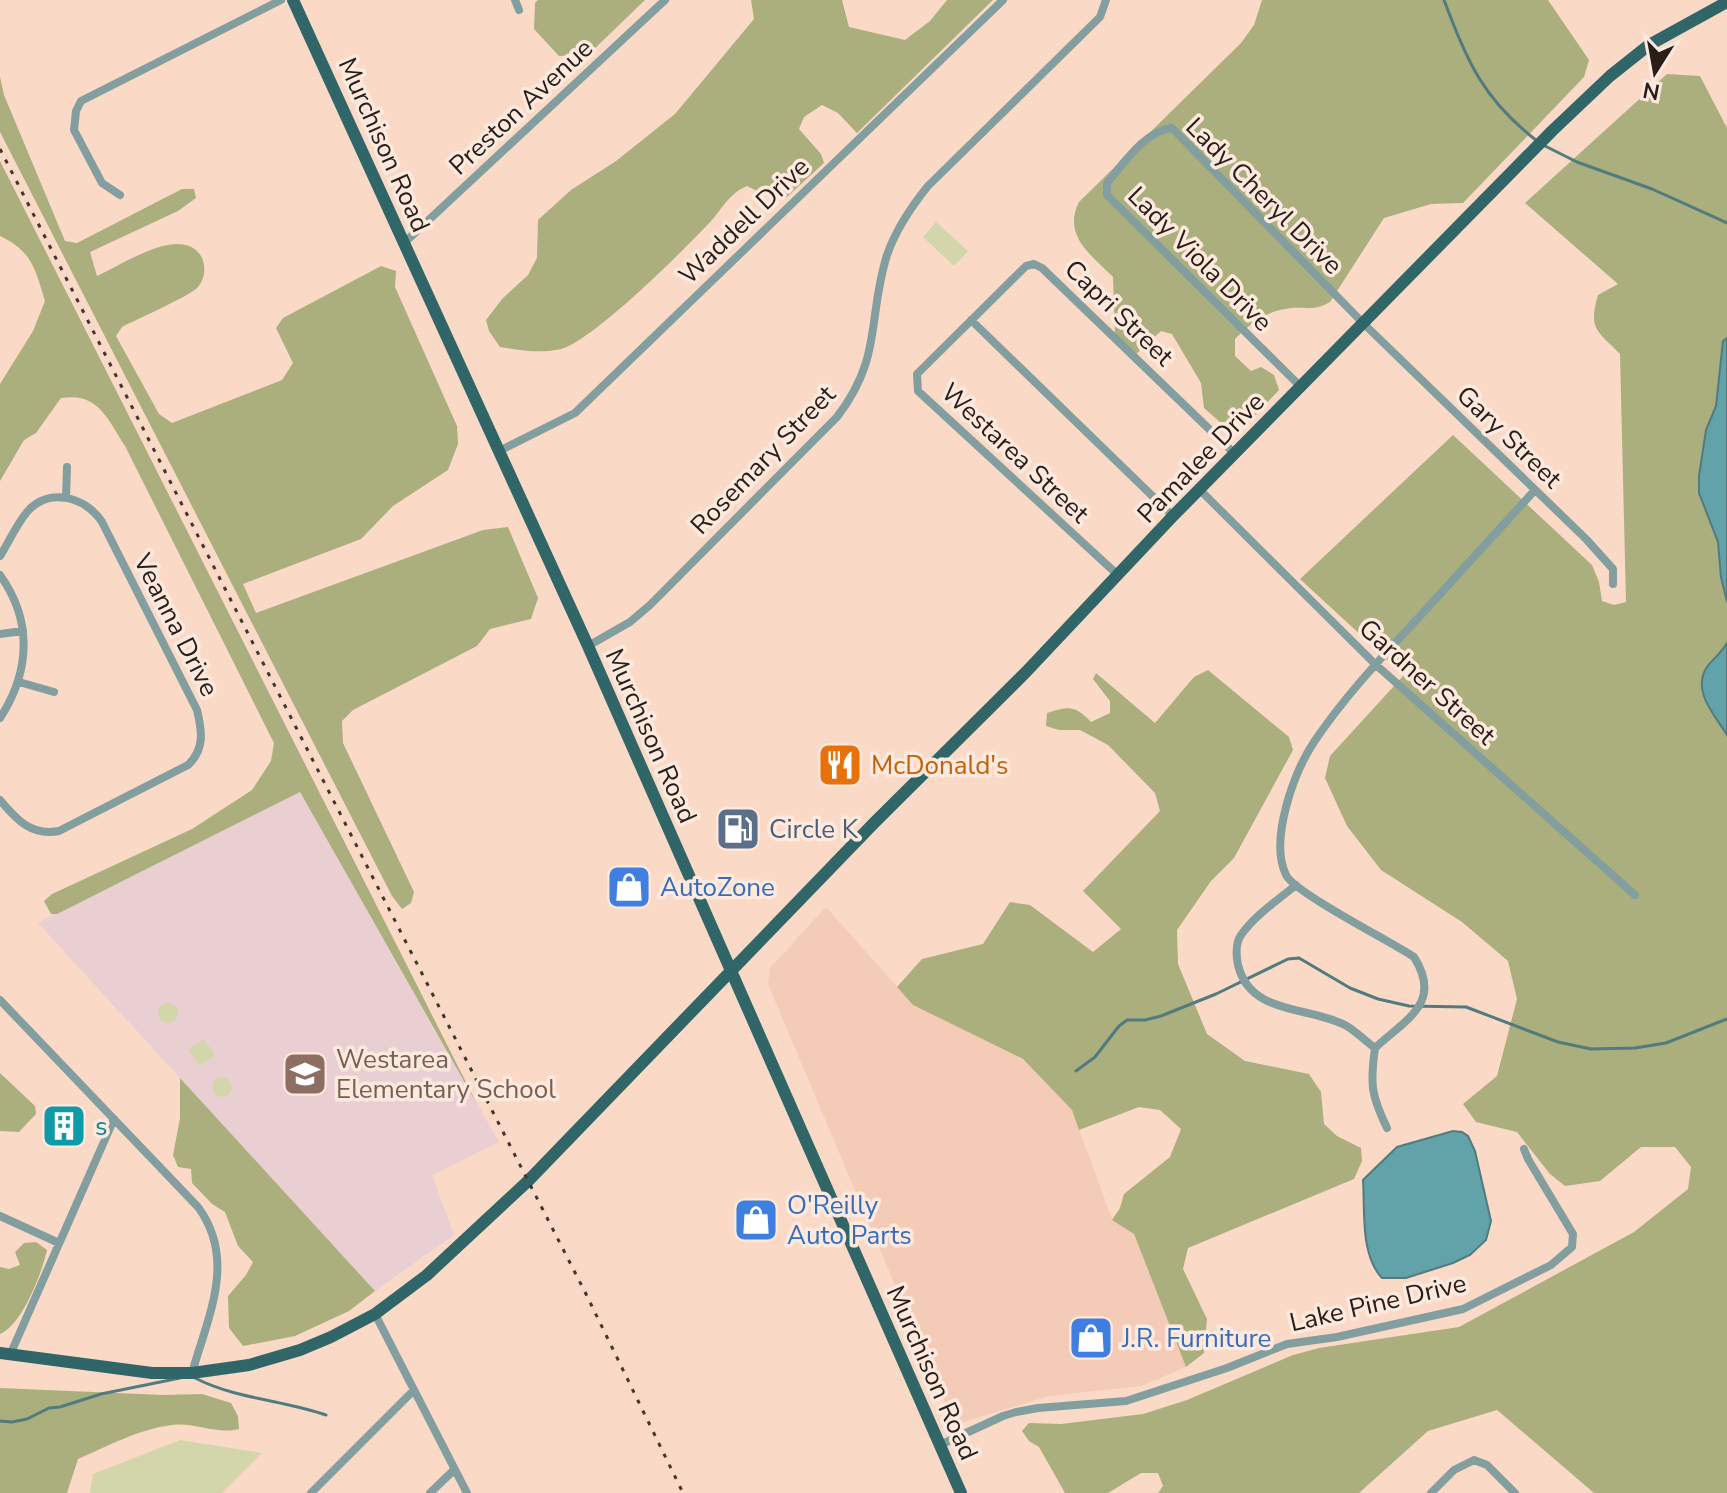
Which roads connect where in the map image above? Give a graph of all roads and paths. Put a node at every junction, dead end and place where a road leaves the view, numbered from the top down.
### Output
1 (281, 0) edge
2 (293, 0) edge
3 (515, 0) edge
4 (665, 0) edge
5 (1003, 0) edge
6 (1106, 0) edge
7 (1727, 2) edge
8 (519, 10) dead end
9 (1132, 154) joint
10 (120, 195) dead end
11 (404, 243) junction
12 (971, 320) junction
13 (1364, 324) junction
14 (1301, 387) junction
15 (499, 451) junction
16 (1235, 454) junction
17 (67, 467) dead end
18 (1200, 490) junction
19 (1535, 490) junction
20 (66, 497) junction
21 (1173, 516) junction
22 (0, 556) edge
23 (0, 575) edge
24 (1119, 576) junction
25 (1613, 584) dead end
26 (23, 631) junction
27 (0, 634) edge
28 (588, 646) junction
29 (1375, 664) junction
30 (19, 682) junction
31 (54, 692) dead end
32 (0, 718) edge
33 (0, 800) edge
34 (1296, 885) junction
35 (1635, 895) dead end
36 (730, 973) junction
37 (0, 1000) edge
38 (1375, 1048) junction
39 (114, 1119) junction
40 (1387, 1128) dead end
41 (1524, 1149) dead end
42 (0, 1216) edge
43 (59, 1243) junction
44 (375, 1314) junction
45 (5, 1354) edge
46 (192, 1373) junction
47 (414, 1390) junction
48 (940, 1445) junction
49 (454, 1470) junction
50 (311, 1493) edge
51 (430, 1493) edge
52 (467, 1493) edge
53 (961, 1493) edge
54 (1431, 1493) edge
55 (1515, 1493) edge

1 - 10 street
2 - 11 main road, Murchison Road
3 - 8 street
4 - 11 street, Preston Avenue
5 - 15 street, Waddell Drive
6 - 28 street, Rosemary Street
7 - 13 main road, Pamalee Drive
9 - 13 street, Lady Cheryl Drive
9 - 14 street, Lady Viola Drive
11 - 15 main road, Murchison Road
12 - 16 street, Capri Street
12 - 21 street
12 - 24 street, Westarea Street
13 - 14 main road, Pamalee Drive
13 - 19 street, Gary Street
14 - 16 main road, Pamalee Drive
15 - 28 main road, Murchison Road
16 - 18 main road, Pamalee Drive
17 - 20 street
18 - 21 main road, Pamalee Drive
18 - 29 street, Gardner Street
19 - 25 street, Gary Street
19 - 29 street
20 - 22 street
20 - 33 street, Veanna Drive
21 - 24 main road, Pamalee Drive
23 - 26 street
24 - 36 main road, Pamalee Drive
26 - 27 street
26 - 30 street
28 - 36 main road, Murchison Road
29 - 34 street
29 - 35 street, Gardner Street
30 - 31 street
30 - 32 street
34 - 38 street
34 - 38 street
36 - 44 main road, Pamalee Drive
36 - 48 main road, Murchison Road
37 - 39 street
38 - 40 street
39 - 43 street
39 - 46 street
41 - 48 street, Lake Pine Drive
42 - 43 street
43 - 45 street
44 - 46 main road, Pamalee Drive
44 - 47 street
45 - 46 main road, Pamalee Drive
47 - 49 street
47 - 50 street
48 - 53 main road, Murchison Road
49 - 51 street
49 - 52 street
54 - 55 street

